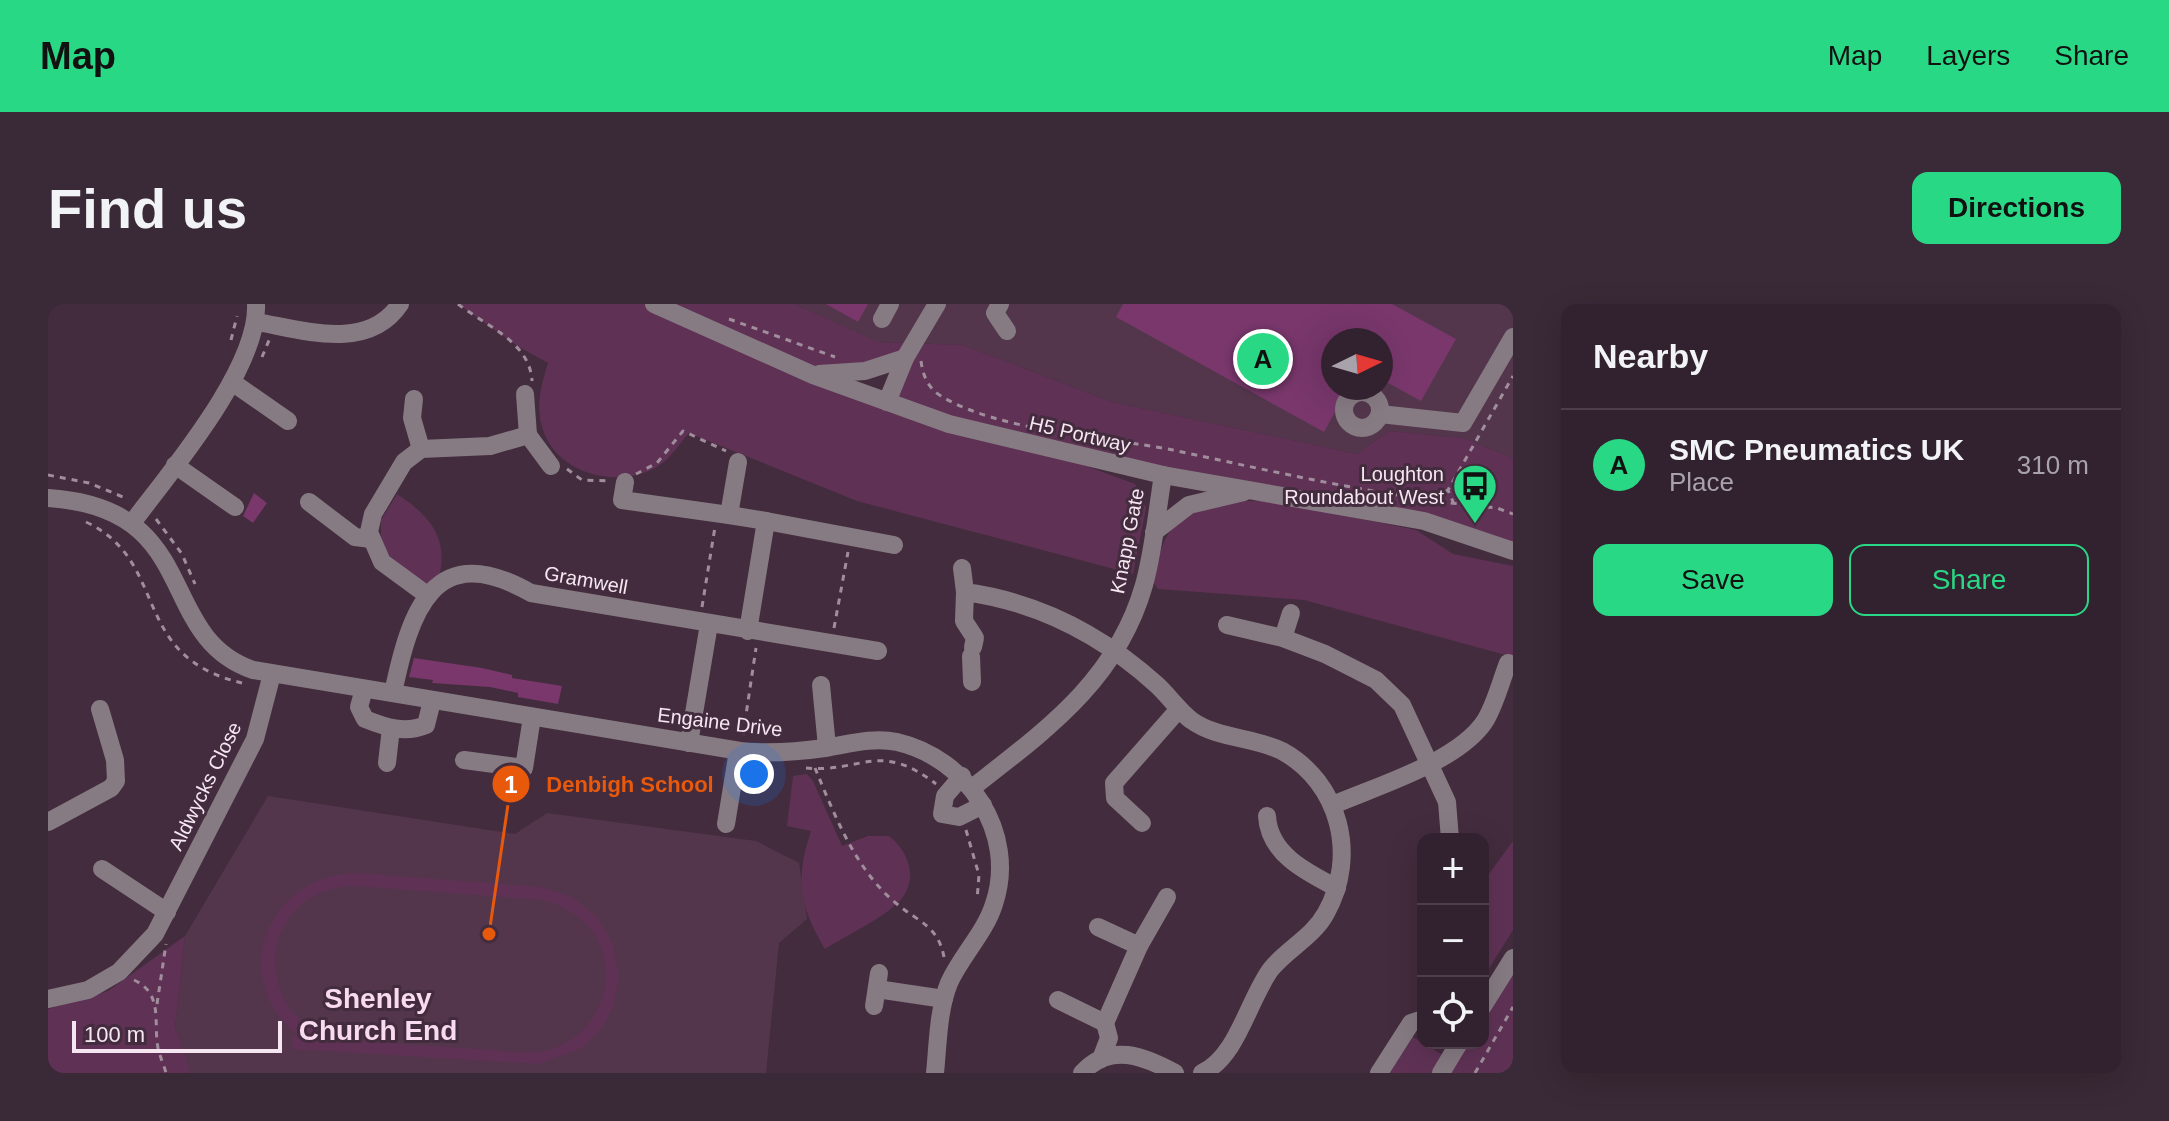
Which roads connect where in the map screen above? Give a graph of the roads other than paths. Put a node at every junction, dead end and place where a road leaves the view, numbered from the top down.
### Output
1 (400, 304) edge
2 (654, 304) edge
3 (937, 304) edge
4 (1000, 304) edge
5 (256, 313) edge
6 (1007, 331) dead end
7 (1513, 337) edge
8 (910, 351) junction
9 (813, 375) junction
10 (232, 382) junction
11 (525, 394) road end
12 (414, 399) dead end
13 (887, 402) junction
14 (1380, 414) dead end
15 (288, 421) dead end
16 (528, 435) junction
17 (421, 449) junction
18 (738, 462) road end
19 (175, 465) junction
20 (551, 466) road end
21 (1163, 475) junction
22 (1260, 490) junction
23 (48, 498) edge
24 (622, 498) road end
25 (309, 502) dead end
26 (235, 507) dead end
27 (723, 515) junction
28 (766, 521) junction
29 (132, 523) junction
30 (1154, 532) junction
31 (371, 539) junction
32 (894, 545) dead end
33 (1513, 551) edge
34 (962, 568) dead end
35 (965, 592) junction
36 (427, 595) junction
37 (1291, 613) dead end
38 (704, 623) junction
39 (1227, 625) dead end
40 (753, 632) junction
41 (1283, 638) junction
42 (878, 651) dead end
43 (1114, 652) junction
44 (1508, 663) dead end
45 (272, 674) junction
46 (972, 682) dead end
47 (821, 685) dead end
48 (364, 689) junction
49 (393, 693) junction
50 (432, 701) junction
51 (100, 709) dead end
52 (1179, 709) junction
53 (532, 717) junction
54 (391, 728) junction
55 (689, 743) junction
56 (827, 747) junction
57 (739, 751) junction
58 (464, 760) dead end
59 (387, 763) dead end
60 (1428, 763) junction
61 (967, 782) junction
62 (983, 805) junction
63 (1333, 805) junction
64 (1267, 816) dead end
65 (48, 822) edge
66 (1142, 823) dead end
67 (726, 824) dead end
68 (1450, 833) edge
69 (102, 869) dead end
70 (1337, 888) junction
71 (1167, 897) dead end
72 (167, 912) junction
73 (1098, 927) dead end
74 (1139, 946) junction
75 (1513, 958) edge
76 (877, 989) dead end
77 (1489, 996) edge
78 (48, 999) edge
79 (944, 999) junction
80 (1058, 1000) dead end
81 (1417, 1021) edge
82 (1105, 1023) junction
83 (1455, 1049) edge
84 (1101, 1059) junction
85 (935, 1073) edge
86 (1082, 1073) edge
87 (1175, 1073) edge
88 (1202, 1073) edge
89 (1379, 1073) edge
90 (1441, 1073) edge

1 - 5 street
2 - 9 street, H5 Portway
3 - 8 street
4 - 6 street
5 - 10 street
7 - 14 street
8 - 9 street
8 - 13 street
9 - 13 street, H5 Portway
10 - 15 street
10 - 19 street
11 - 16 street
12 - 17 street
13 - 21 street, H5 Portway
16 - 17 street
16 - 20 street
17 - 31 street
18 - 27 street
19 - 26 street
19 - 29 street
21 - 22 street, H5 Portway
21 - 30 street, Knapp Gate
22 - 30 street
22 - 33 street, H5 Portway
23 - 29 street, Engaine Drive
24 - 27 street
25 - 31 street
27 - 28 street
28 - 32 street
28 - 40 street
29 - 45 street, Engaine Drive
30 - 43 street, Knapp Gate
31 - 36 street
34 - 35 street
35 - 43 street
35 - 46 street
36 - 38 street, Gramwell
36 - 49 street
37 - 41 street
38 - 40 street, Gramwell
38 - 55 street
39 - 41 street
40 - 42 street, Gramwell
41 - 60 street
43 - 52 street
43 - 61 street, Knapp Gate
44 - 60 street
45 - 48 street, Engaine Drive
45 - 72 street, Aldwycks Close
47 - 56 street
48 - 49 street, Engaine Drive
48 - 54 street
49 - 50 street, Engaine Drive
50 - 53 street, Engaine Drive
50 - 54 street
51 - 65 street
52 - 63 street
52 - 66 street
53 - 55 street, Engaine Drive
53 - 58 street
54 - 59 street
55 - 57 street, Engaine Drive
56 - 57 street, Engaine Drive
56 - 61 street, Engaine Drive
57 - 67 street
60 - 63 street
60 - 68 street
61 - 62 street, Engaine Drive
61 - 62 street, Knapp Gate
62 - 79 street, Engaine Drive
63 - 70 street
64 - 70 street
69 - 72 street
70 - 88 street
71 - 74 street
72 - 78 street, Aldwycks Close
73 - 74 street
74 - 82 street
75 - 77 street
76 - 79 street
79 - 85 street, Engaine Drive
80 - 82 street
81 - 89 street
82 - 84 street
83 - 90 street
84 - 86 street
84 - 87 street

